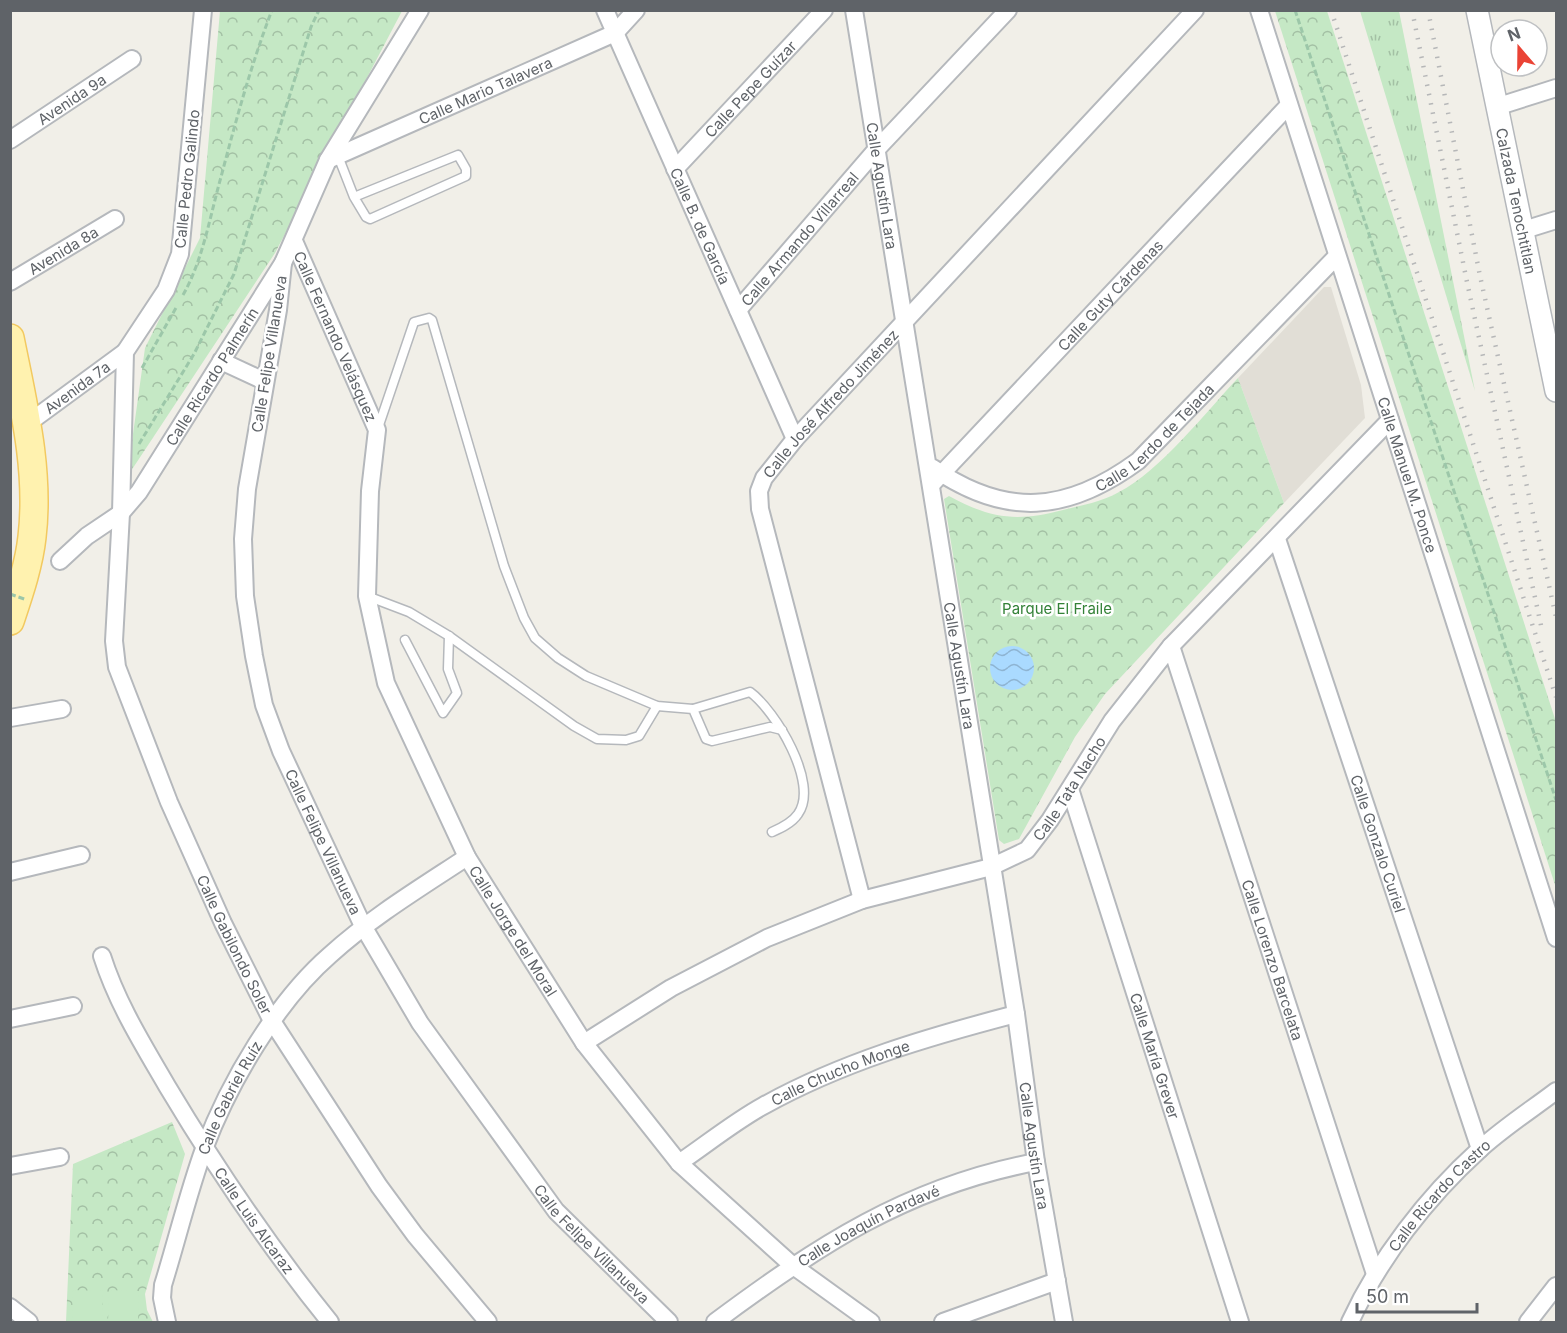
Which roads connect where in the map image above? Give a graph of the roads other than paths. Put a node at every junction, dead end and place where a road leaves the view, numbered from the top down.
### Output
1 (203, 10) edge
2 (420, 10) edge
3 (605, 10) edge
4 (636, 10) edge
5 (824, 10) edge
6 (854, 10) edge
7 (1008, 10) edge
8 (1195, 10) edge
9 (1259, 10) edge
10 (1477, 10) edge
11 (615, 33) junction
12 (132, 59) dead end
13 (1557, 88) edge
14 (1289, 105) junction
15 (1496, 107) junction
16 (10, 140) edge
17 (876, 150) junction
18 (333, 158) junction
19 (675, 169) junction
20 (354, 197) junction
21 (115, 219) dead end
22 (1557, 220) edge
23 (1524, 230) junction
24 (294, 241) junction
25 (1337, 256) junction
26 (283, 263) junction
27 (10, 282) edge
28 (738, 310) junction
29 (903, 321) junction
30 (10, 338) edge
31 (125, 352) junction
32 (1552, 354) edge
33 (221, 361) junction
34 (264, 381) junction
35 (1557, 391) edge
36 (1390, 420) junction
37 (27, 424) junction
38 (377, 430) junction
39 (795, 439) junction
40 (927, 464) joint
41 (937, 479) junction
42 (122, 513) junction
43 (1277, 538) junction
44 (60, 561) dead end
45 (367, 596) junction
46 (19, 611) edge
47 (448, 636) junction
48 (405, 640) dead end
49 (1172, 646) junction
50 (657, 706) junction
51 (62, 709) dead end
52 (693, 709) junction
53 (10, 718) edge
54 (782, 730) junction
55 (1070, 789) junction
56 (772, 832) dead end
57 (81, 855) dead end
58 (467, 857) junction
59 (991, 867) junction
60 (10, 872) edge
61 (862, 900) junction
62 (363, 926) junction
63 (1557, 938) edge
64 (102, 956) dead end
65 (73, 1006) dead end
66 (1016, 1014) junction
67 (10, 1019) edge
68 (272, 1021) junction
69 (584, 1043) junction
70 (1557, 1091) edge
71 (204, 1149) junction
72 (1480, 1149) junction
73 (60, 1157) dead end
74 (1036, 1162) junction
75 (679, 1163) junction
76 (10, 1166) edge
77 (792, 1265) junction
78 (1375, 1274) junction
79 (1057, 1281) junction
80 (1557, 1286) edge
81 (10, 1307) edge
82 (29, 1323) edge
83 (167, 1323) edge
84 (330, 1323) edge
85 (488, 1323) edge
86 (669, 1323) edge
87 (715, 1323) edge
88 (871, 1323) edge
89 (943, 1323) edge
90 (1064, 1323) edge
91 (1240, 1323) edge
92 (1350, 1323) edge
93 (1528, 1323) edge

1 - 31 street, Calle Pedro Galindo
2 - 18 street, Calle Ricardo Palmerín
3 - 11 street, Calle B. de García
4 - 11 street, Calle Mario Talavera
5 - 19 street, Calle Pepe Guízar
6 - 17 street, Calle Agustín Lara
7 - 17 street, Calle Armando Villarreal
8 - 29 street, Calle José Alfredo Jiménez
9 - 14 street, Calle Manuel M. Ponce
10 - 15 street, Calzada Tenochtitlan
11 - 18 street, Calle Mario Talavera
11 - 19 street, Calle B. de García
12 - 16 street, Avenida 9a
13 - 15 street
14 - 25 street, Calle Manuel M. Ponce
14 - 41 street, Calle Guty Cárdenas
15 - 23 street, Calzada Tenochtitlan
17 - 28 street, Calle Armando Villarreal
17 - 29 street, Calle Agustín Lara
18 - 20 lane
18 - 24 street, Calle Ricardo Palmerín
19 - 28 street, Calle B. de García
20 - 20 lane
21 - 27 street, Avenida 8a
22 - 23 street
23 - 32 street, Calzada Tenochtitlan
24 - 26 street, Calle Ricardo Palmerín
24 - 38 street, Calle Fernando Velásquez
25 - 36 street, Calle Manuel M. Ponce
25 - 41 street, Calle Lerdo de Tejada
26 - 33 street, Calle Ricardo Palmerín
26 - 34 street, Calle Felipe Villanueva
28 - 39 street, Calle B. de García
29 - 39 street, Calle José Alfredo Jiménez
29 - 40 street, Calle Agustín Lara
30 - 37 main road
31 - 37 street, Avenida 7a
31 - 42 street
32 - 35 street, Calzada Tenochtitlan
33 - 34 street
33 - 42 street, Calle Ricardo Palmerín
34 - 62 street, Calle Felipe Villanueva
36 - 43 street, Calle Tata Nacho
36 - 63 street, Calle Manuel M. Ponce
37 - 46 main road
38 - 45 street, Calle Jorge del Moral
38 - 50 lane
39 - 61 street, Calle José Alfredo Jiménez
40 - 41 street, Calle Lerdo de Tejada
41 - 59 street, Calle Agustín Lara
42 - 44 street, Calle Ricardo Palmerín
42 - 68 street, Calle Gabilondo Soler
43 - 49 street, Calle Tata Nacho
43 - 72 street, Calle Gonzalo Curiel
45 - 47 lane
45 - 58 street, Calle Jorge del Moral
47 - 48 lane
47 - 50 lane
49 - 55 street, Calle Tata Nacho
49 - 78 street, Calle Lorenzo Barcelata
50 - 52 lane
51 - 53 street
52 - 54 lane
52 - 54 lane
54 - 56 lane
55 - 59 street, Calle Tata Nacho
55 - 91 street, Calle María Grever
57 - 60 street
58 - 62 street, Calle Gabriel Ruíz
58 - 69 street, Calle Jorge del Moral
59 - 61 street, Calle Tata Nacho
59 - 66 street, Calle Agustín Lara
61 - 69 street, Calle Tata Nacho
62 - 68 street, Calle Gabriel Ruíz
62 - 86 street, Calle Felipe Villanueva
64 - 71 street, Calle Luis Alcaraz
65 - 67 street
66 - 74 street, Calle Agustín Lara
66 - 75 street, Calle Chucho Monge
68 - 71 street, Calle Gabriel Ruíz
68 - 85 street, Calle Gabilondo Soler
69 - 75 street, Calle Jorge del Moral
70 - 72 street, Calle Ricardo Castro
71 - 83 street, Calle Gabriel Ruíz
71 - 84 street, Calle Luis Alcaraz
72 - 78 street, Calle Ricardo Castro
73 - 76 street
74 - 77 street, Calle Joaquín Pardavé
74 - 79 street, Calle Agustín Lara
75 - 77 street, Calle Jorge del Moral
77 - 87 street, Calle Joaquín Pardavé
77 - 88 street, Calle Jorge del Moral
78 - 92 street, Calle Ricardo Castro
79 - 89 street
79 - 90 street, Calle Agustín Lara
80 - 93 street
81 - 82 street

